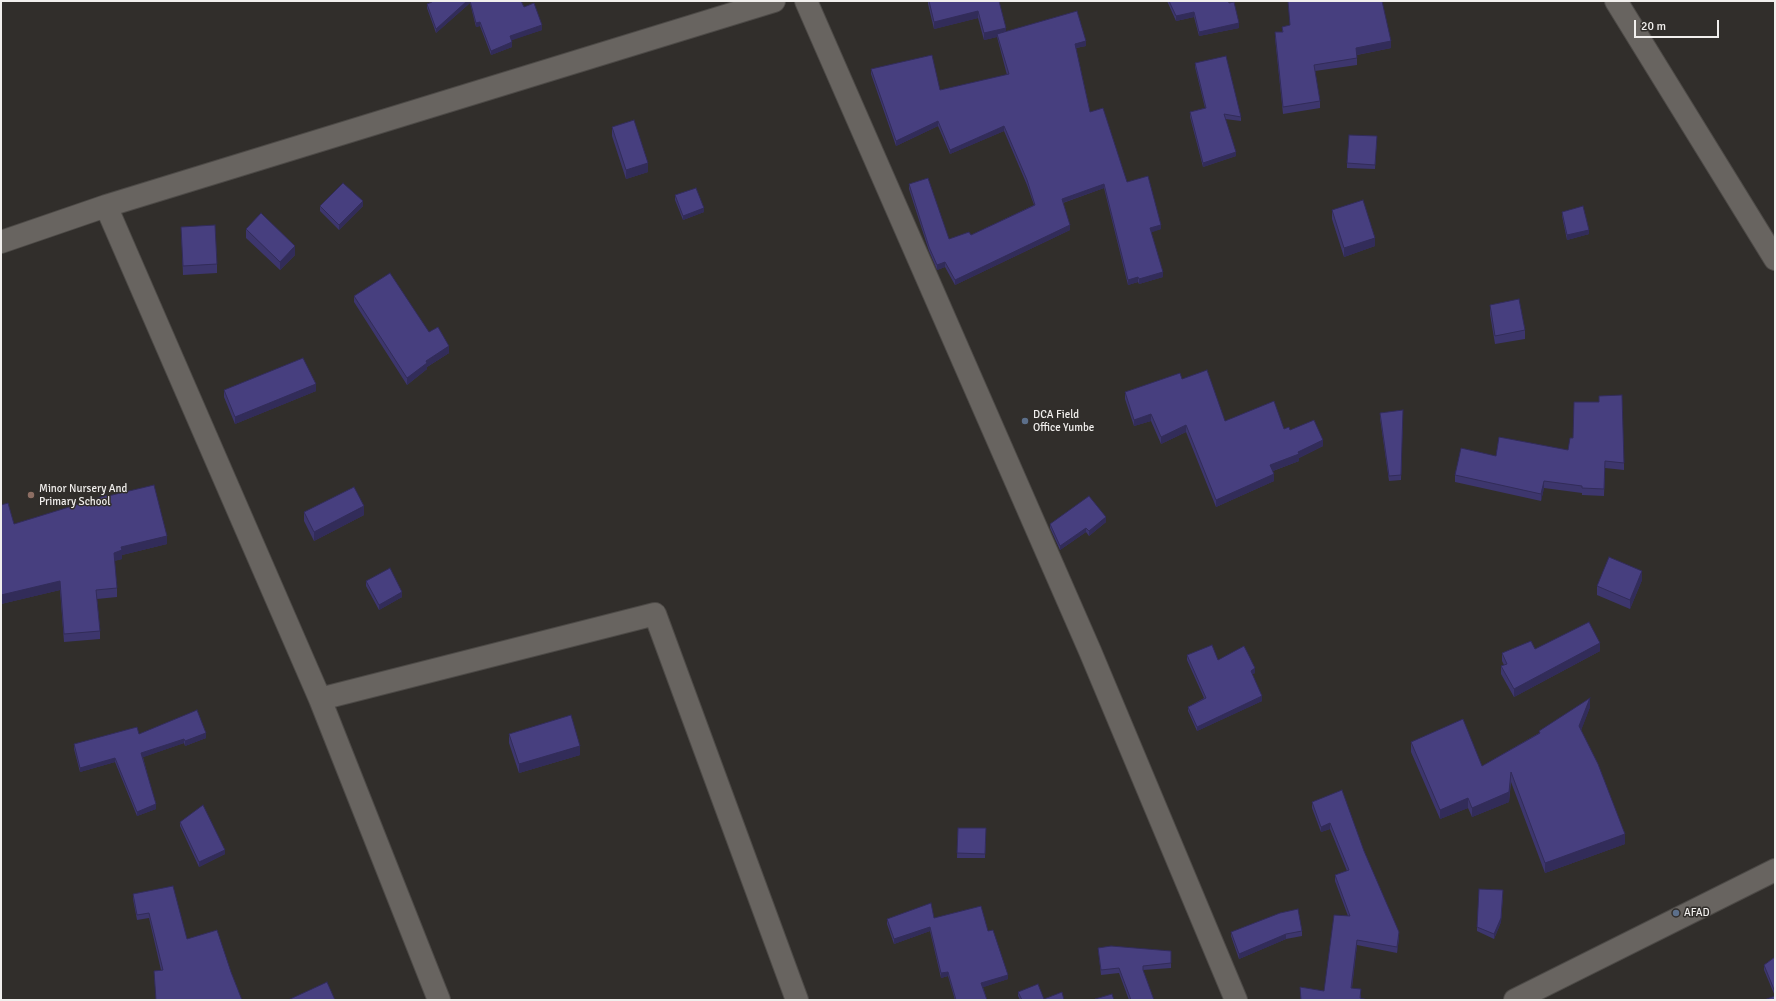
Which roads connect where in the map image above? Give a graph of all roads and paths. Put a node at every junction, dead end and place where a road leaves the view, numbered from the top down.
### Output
1 (774, 1) edge
2 (806, 1) edge
3 (1616, 1) edge
4 (106, 206) junction
5 (1, 242) edge
6 (1775, 259) edge
7 (320, 699) junction
8 (1775, 870) edge
9 (439, 1000) edge
10 (797, 1000) edge
11 (1236, 1000) edge
12 (1515, 1000) edge

1 - 4 street
2 - 11 street
3 - 6 street
4 - 5 street
4 - 7 street
7 - 9 street
7 - 10 street
8 - 12 street

